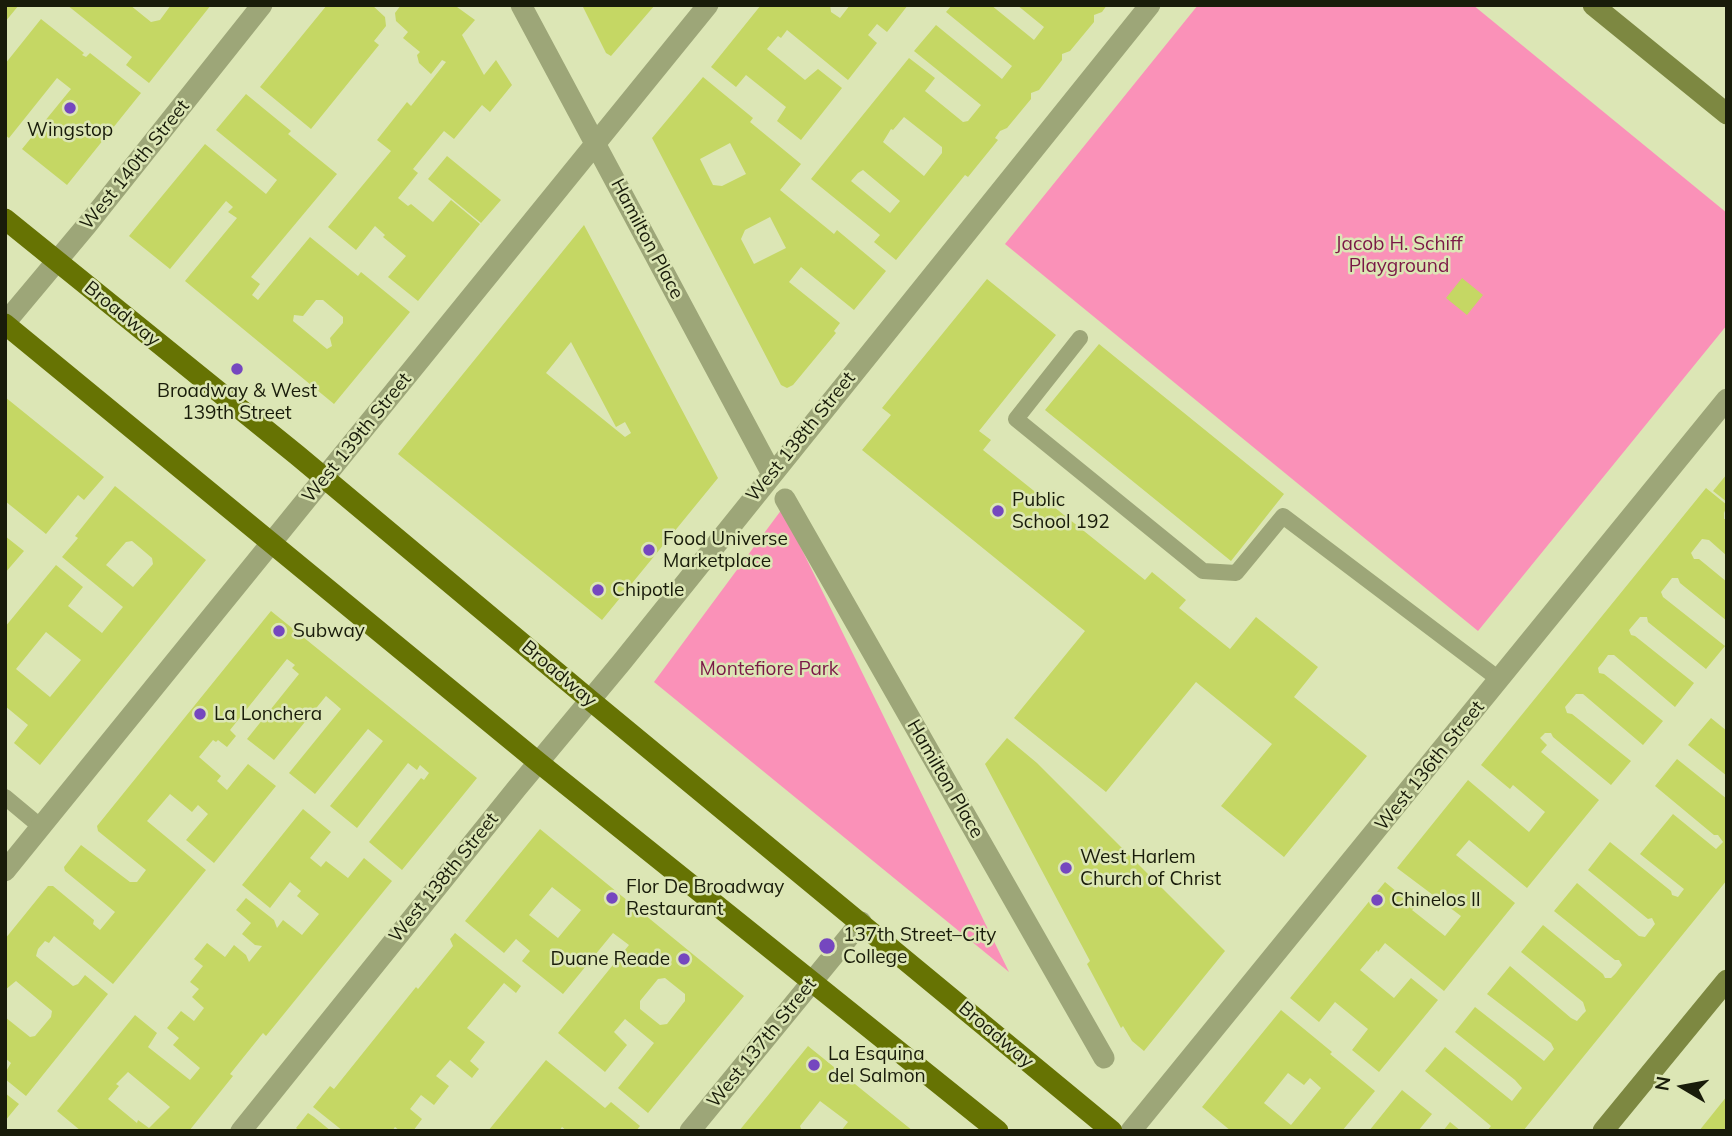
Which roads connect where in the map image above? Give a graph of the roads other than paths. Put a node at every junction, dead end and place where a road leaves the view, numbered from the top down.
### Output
1 (262, 5) edge
2 (521, 5) edge
3 (708, 5) edge
4 (1150, 5) edge
5 (1593, 5) edge
6 (1727, 114) edge
7 (596, 144) junction
8 (5, 219) edge
9 (57, 262) junction
10 (5, 324) edge
11 (1080, 338) dead end
12 (1727, 399) edge
13 (772, 474) junction
14 (324, 477) junction
15 (785, 499) dead end
16 (272, 542) junction
17 (1500, 680) junction
18 (590, 700) junction
19 (538, 762) junction
20 (5, 797) edge
21 (41, 827) junction
22 (5, 871) edge
23 (861, 922) junction
24 (1727, 980) edge
25 (812, 982) junction
26 (1104, 1058) dead end
27 (241, 1131) edge
28 (690, 1131) edge
29 (998, 1131) edge
30 (1112, 1131) edge
31 (1130, 1131) edge
32 (1604, 1131) edge

1 - 9 street, West 140th Street
2 - 7 street, Hamilton Place
3 - 7 street, West 139th Street
4 - 13 street, West 138th Street
5 - 6 street
7 - 13 street, Hamilton Place
7 - 14 street, West 139th Street
8 - 9 main road, Broadway
9 - 10 street, West 140th Street
9 - 14 main road, Broadway
10 - 16 main road
11 - 17 lane
12 - 17 street, West 136th Street
13 - 18 street, West 138th Street
14 - 16 street, West 139th Street
14 - 18 main road, Broadway
15 - 26 street, Hamilton Place
16 - 19 main road
16 - 21 street, West 139th Street
17 - 31 street, West 136th Street
18 - 19 street, West 138th Street
18 - 23 main road, Broadway
19 - 25 main road
19 - 27 street, West 138th Street
20 - 21 lane
21 - 22 street, West 139th Street
23 - 25 street, West 137th Street
23 - 30 main road, Broadway
24 - 32 street
25 - 28 street, West 137th Street
25 - 29 main road

